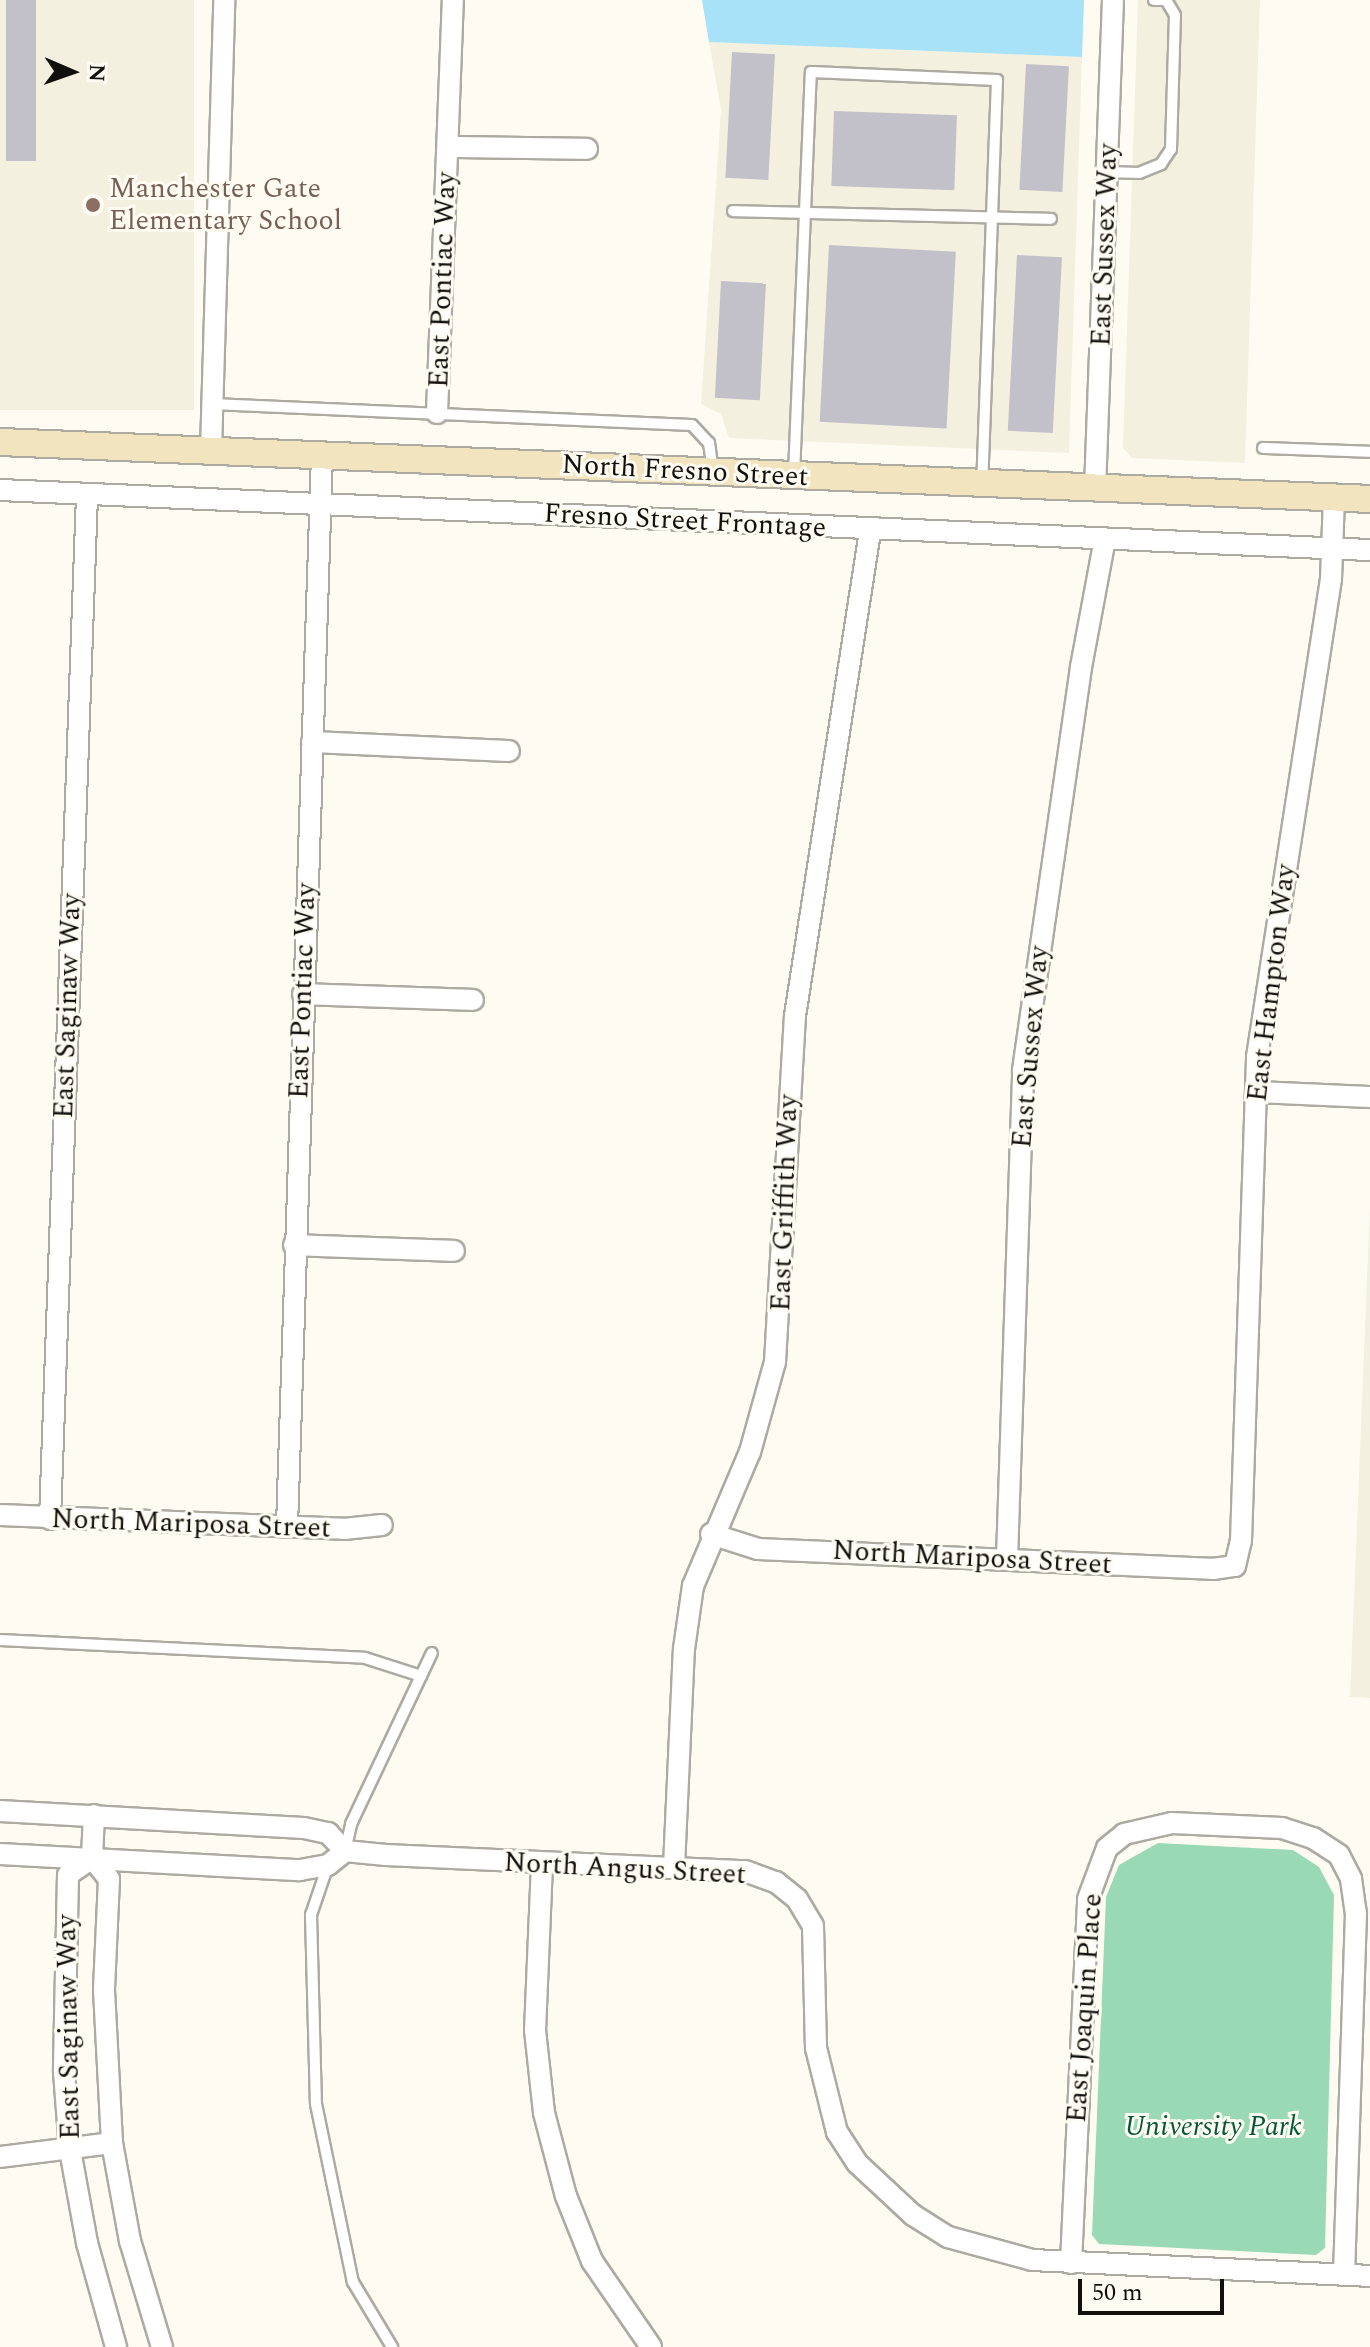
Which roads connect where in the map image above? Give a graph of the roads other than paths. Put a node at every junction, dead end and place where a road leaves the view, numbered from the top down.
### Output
1 (224, 0) edge
2 (453, 0) edge
3 (1113, 0) edge
4 (1154, 0) edge
5 (449, 147) junction
6 (587, 149) dead end
7 (1108, 172) junction
8 (733, 211) dead end
9 (806, 212) junction
10 (993, 216) junction
11 (1051, 219) dead end
12 (212, 404) junction
13 (437, 413) junction
14 (0, 442) edge
15 (1263, 448) dead end
16 (211, 450) junction
17 (1370, 452) edge
18 (322, 455) junction
19 (713, 473) junction
20 (794, 476) junction
21 (982, 485) junction
22 (0, 490) edge
23 (1095, 490) junction
24 (87, 494) junction
25 (1334, 498) junction
26 (1370, 499) edge
27 (319, 504) junction
28 (870, 529) junction
29 (1105, 539) junction
30 (1333, 548) junction
31 (1370, 550) edge
32 (312, 742) junction
33 (509, 751) dead end
34 (303, 994) junction
35 (473, 1000) dead end
36 (1256, 1092) junction
37 (1370, 1097) edge
38 (294, 1245) junction
39 (454, 1251) dead end
40 (0, 1515) edge
41 (50, 1519) junction
42 (382, 1525) dead end
43 (287, 1527) junction
44 (711, 1534) junction
45 (1007, 1559) junction
46 (1235, 1566) joint
47 (0, 1640) edge
48 (432, 1653) dead end
49 (421, 1676) junction
50 (0, 1811) edge
51 (94, 1815) junction
52 (345, 1851) junction
53 (0, 1854) edge
54 (92, 1858) junction
55 (542, 1864) junction
56 (328, 1865) junction
57 (674, 1867) junction
58 (112, 2143) junction
59 (70, 2150) junction
60 (0, 2157) edge
61 (1071, 2263) junction
62 (1344, 2275) junction
63 (1370, 2276) edge
64 (116, 2347) edge
65 (162, 2347) edge
66 (392, 2347) edge
67 (651, 2347) edge

1 - 12 street
2 - 5 street, East Pontiac Way
3 - 7 street, East Sussex Way
4 - 7 lane
5 - 6 street, East Pontiac Way
5 - 13 street, East Pontiac Way
7 - 23 street, East Sussex Way
8 - 9 lane
9 - 10 lane
9 - 10 lane
9 - 20 lane
10 - 11 lane
10 - 21 lane
12 - 13 lane
12 - 16 street
13 - 19 lane
14 - 16 main road, North Fresno Street
15 - 17 lane
16 - 18 main road, North Fresno Street
18 - 19 main road, North Fresno Street
18 - 27 street, East Pontiac Way
19 - 20 main road, North Fresno Street
20 - 21 main road, North Fresno Street
21 - 23 main road, North Fresno Street
22 - 24 street, Fresno Street Frontage
23 - 25 main road, North Fresno Street
24 - 27 street, Fresno Street Frontage
24 - 41 street, East Saginaw Way
25 - 26 main road, North Fresno Street
25 - 30 street, East Hampton Way
27 - 28 street, Fresno Street Frontage
27 - 32 street, East Pontiac Way
28 - 29 street, Fresno Street Frontage
28 - 44 street, East Griffith Way
29 - 30 street, Fresno Street Frontage
29 - 45 street, East Sussex Way
30 - 31 street, Fresno Street Frontage
30 - 36 street, East Hampton Way
32 - 33 street
32 - 34 street, East Pontiac Way
34 - 35 street
34 - 38 street, East Pontiac Way
36 - 37 street
36 - 46 street, East Hampton Way
38 - 39 street
38 - 43 street, East Pontiac Way
40 - 41 street, North Mariposa Street
41 - 43 street, North Mariposa Street
42 - 43 street, North Mariposa Street
44 - 45 street, North Mariposa Street
44 - 57 street, East Griffith Way
45 - 46 street, North Mariposa Street
47 - 49 lane
48 - 49 lane
49 - 52 lane
50 - 51 street, North Angus Street
51 - 52 street, North Angus Street
51 - 54 street, East Saginaw Way
52 - 55 street, North Angus Street
52 - 56 street
53 - 54 street
54 - 56 street
54 - 58 street, East Saginaw Way
54 - 59 street, East Saginaw Way
55 - 57 street, North Angus Street
55 - 67 street
56 - 66 lane
57 - 61 street, North Angus Street
58 - 59 street
58 - 65 street, East Saginaw Way
59 - 60 street
59 - 64 street, East Saginaw Way
61 - 62 street, North Angus Street
61 - 62 street, East Joaquin Place
62 - 63 street, North Angus Street

